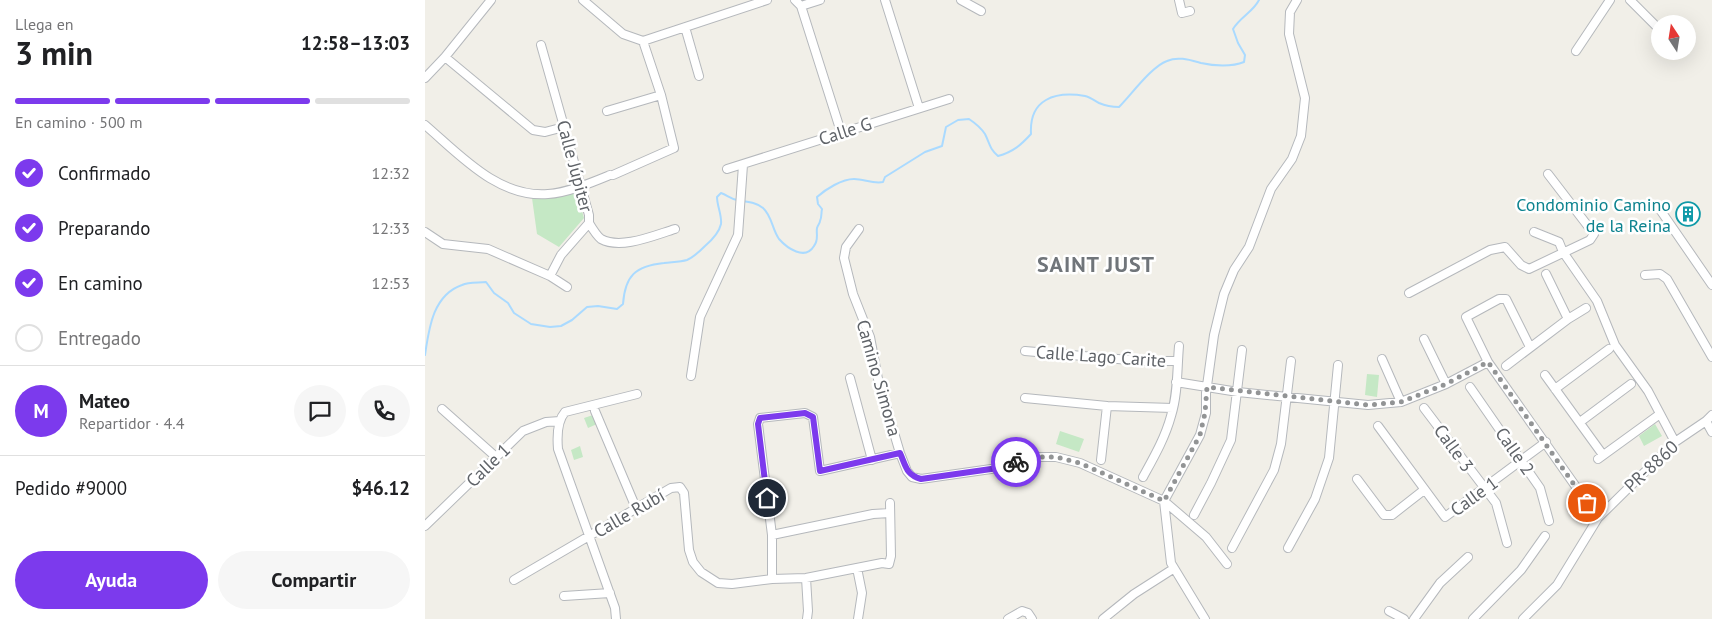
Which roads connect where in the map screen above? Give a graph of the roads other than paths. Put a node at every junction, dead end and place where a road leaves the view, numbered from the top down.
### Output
1 (491, 0) edge
2 (583, 0) edge
3 (767, 0) edge
4 (820, 0) edge
5 (885, 0) edge
6 (961, 0) edge
7 (1179, 0) edge
8 (1297, 0) edge
9 (1611, 0) edge
10 (1630, 0) edge
11 (798, 3) edge
12 (981, 11) dead end
13 (1190, 11) dead end
14 (1651, 21) edge
15 (685, 27) junction
16 (643, 41) junction
17 (541, 45) dead end
18 (1576, 51) dead end
19 (445, 57) junction
20 (699, 76) dead end
21 (425, 78) edge
22 (661, 95) junction
23 (949, 99) dead end
24 (919, 108) junction
25 (607, 111) dead end
26 (425, 125) edge
27 (565, 127) junction
28 (841, 132) junction
29 (743, 165) junction
30 (727, 169) dead end
31 (1548, 174) dead end
32 (581, 186) junction
33 (1661, 210) dead end
34 (589, 224) junction
35 (675, 228) dead end
36 (859, 229) dead end
37 (425, 232) edge
38 (1534, 232) dead end
39 (1563, 252) junction
40 (1546, 274) dead end
41 (1645, 275) dead end
42 (550, 276) junction
43 (567, 286) dead end
44 (1712, 286) edge
45 (1409, 293) dead end
46 (1586, 308) dead end
47 (1568, 319) junction
48 (1424, 338) dead end
49 (1709, 345) edge
50 (1179, 346) dead end
51 (1530, 347) junction
52 (1609, 349) dead end
53 (1242, 350) dead end
54 (1025, 351) dead end
55 (1712, 357) edge
56 (1381, 359) dead end
57 (1177, 361) junction
58 (1291, 361) dead end
59 (1488, 362) junction
60 (1339, 365) dead end
61 (1506, 366) dead end
62 (1545, 375) dead end
63 (691, 376) dead end
64 (850, 378) dead end
65 (1176, 382) junction
66 (1446, 384) junction
67 (1631, 384) dead end
68 (1207, 387) junction
69 (1470, 388) dead end
70 (1555, 389) junction
71 (1238, 392) junction
72 (637, 394) dead end
73 (1286, 397) junction
74 (1025, 398) dead end
75 (1335, 402) junction
76 (1401, 402) junction
77 (1107, 406) junction
78 (1173, 408) junction
79 (1425, 408) dead end
80 (442, 409) dead end
81 (595, 411) dead end
82 (1660, 414) junction
83 (1712, 415) edge
84 (560, 421) junction
85 (1706, 421) junction
86 (1580, 422) junction
87 (1378, 426) dead end
88 (1712, 432) edge
89 (1546, 442) junction
90 (1675, 442) junction
91 (900, 453) junction
92 (496, 457) junction
93 (872, 460) junction
94 (1101, 460) dead end
95 (1522, 460) junction
96 (1143, 477) dead end
97 (1357, 479) dead end
98 (1484, 489) junction
99 (1424, 490) junction
100 (1164, 501) junction
101 (890, 503) dead end
102 (636, 508) junction
103 (890, 513) junction
104 (1193, 515) dead end
105 (1598, 518) junction
106 (1549, 520) dead end
107 (425, 526) edge
108 (772, 535) junction
109 (589, 536) junction
110 (1545, 536) dead end
111 (1507, 543) dead end
112 (1232, 548) dead end
113 (1288, 548) dead end
114 (1468, 557) dead end
115 (1227, 564) dead end
116 (857, 568) junction
117 (1173, 569) junction
118 (806, 578) junction
119 (773, 579) junction
120 (514, 580) dead end
121 (610, 593) junction
122 (564, 596) dead end
123 (1389, 611) dead end
124 (616, 619) edge
125 (807, 619) edge
126 (859, 619) edge
127 (1008, 619) edge
128 (1032, 619) edge
129 (1103, 619) edge
130 (1205, 619) edge
131 (1404, 619) edge
132 (1414, 619) edge
133 (1473, 619) edge
134 (1523, 619) edge

1 - 19 street
2 - 16 street
3 - 15 street
4 - 11 street
5 - 24 street
6 - 12 street
7 - 13 street
8 - 68 street
9 - 18 street
10 - 14 street
11 - 28 street
15 - 16 street
15 - 20 street
16 - 22 street
17 - 27 street, Calle Júpiter
19 - 21 street
19 - 27 street
22 - 25 street
22 - 32 street
23 - 24 street, Calle G
24 - 28 street, Calle G
26 - 32 street
27 - 32 street, Calle Júpiter
28 - 29 street, Calle G
29 - 30 street, Calle G
29 - 63 street
31 - 39 street
32 - 34 street, Calle Júpiter
33 - 44 street
34 - 35 street
34 - 42 street, Calle Júpiter
36 - 91 street, Camino Simona
37 - 42 street
38 - 39 street
39 - 45 street
39 - 82 street
40 - 47 street
41 - 49 street
42 - 43 street
46 - 47 street
47 - 51 street
48 - 66 street
49 - 55 street
50 - 57 street
51 - 59 street
51 - 61 street
52 - 70 street
53 - 71 street
54 - 57 street, Calle Lago Carite
56 - 76 street
57 - 65 street
58 - 73 street
59 - 66 street
59 - 89 street
60 - 75 street
62 - 70 street
64 - 93 street
65 - 68 street
65 - 78 street
66 - 76 street
67 - 86 street
68 - 71 street
68 - 100 street
69 - 95 street, Calle 2
70 - 86 street
71 - 73 street
71 - 104 street
72 - 84 street
73 - 75 street
73 - 112 street
74 - 77 street
75 - 76 street
75 - 113 street
77 - 78 street
77 - 94 street
78 - 96 street
79 - 98 street, Calle 3
80 - 92 street
81 - 102 street
82 - 86 street
82 - 90 street
83 - 85 street, PR-8860 / PR-8860
84 - 92 street, Calle 1
84 - 109 street
85 - 88 street
85 - 90 street, PR-8860 / PR-8860
87 - 99 street, Calle 1
89 - 95 street, Calle 1
89 - 105 street
90 - 105 street, PR-8860 / PR-8860
91 - 93 street
91 - 100 street, Camino Simona
92 - 107 street, Calle 1
93 - 108 street
95 - 98 street, Calle 1
95 - 106 street, Calle 2
97 - 99 street
98 - 99 street, Calle 1
98 - 111 street, Calle 3
100 - 115 street, Camino Simona
100 - 117 street
101 - 103 street
102 - 109 street, Calle Rubí
102 - 119 street, Calle Rubí
103 - 108 street
103 - 116 street
105 - 134 street, PR-8860 / PR-8860
108 - 119 street
109 - 120 street, Calle Rubí
109 - 121 street
110 - 133 street
114 - 132 street
116 - 118 street
116 - 126 street
117 - 129 street
117 - 130 street
118 - 119 street
118 - 125 street
121 - 122 street
121 - 124 street
123 - 131 street
127 - 128 street

